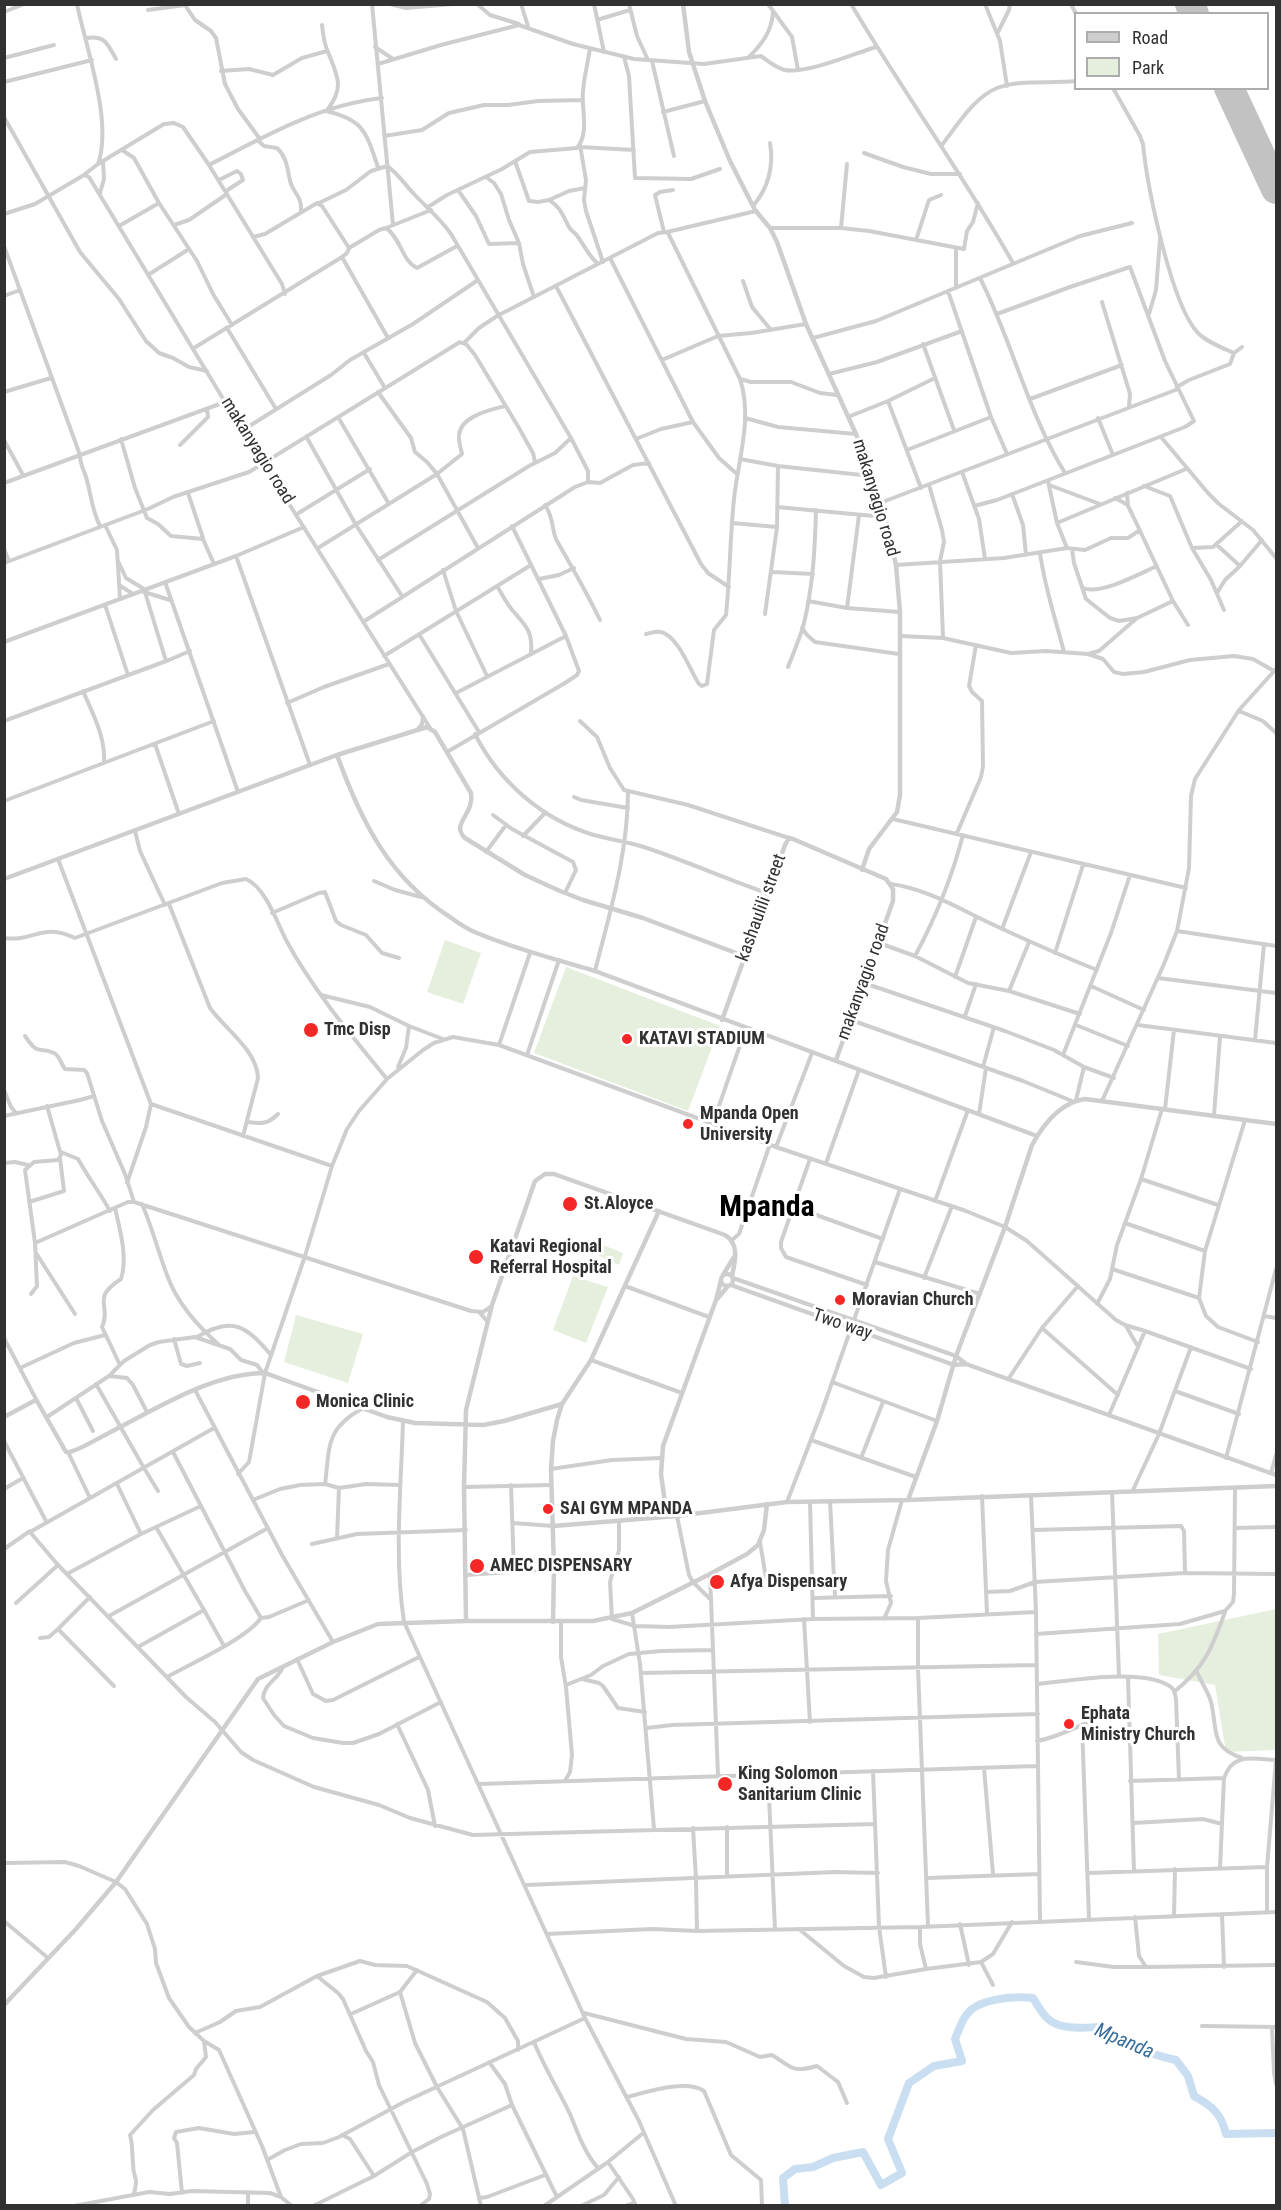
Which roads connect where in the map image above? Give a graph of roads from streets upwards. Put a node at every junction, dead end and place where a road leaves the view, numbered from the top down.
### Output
1 (24, 4) edge
2 (77, 4) edge
3 (372, 4) edge
4 (390, 4) edge
5 (453, 4) edge
6 (477, 4) edge
7 (521, 4) edge
8 (594, 4) edge
9 (683, 4) edge
10 (768, 4) edge
11 (851, 4) edge
12 (985, 4) edge
13 (1010, 4) edge
14 (629, 7) edge
15 (148, 10) dead end
16 (4, 12) edge
17 (773, 12) junction
18 (597, 20) junction
19 (322, 25) dead end
20 (519, 25) junction
21 (528, 26) junction
22 (998, 33) junction
23 (86, 38) junction
24 (54, 45) dead end
25 (375, 47) junction
26 (876, 47) junction
27 (590, 48) junction
28 (327, 51) junction
29 (604, 52) junction
30 (624, 57) junction
31 (748, 57) junction
32 (4, 58) edge
33 (116, 59) dead end
34 (394, 59) junction
35 (92, 60) junction
36 (650, 61) junction
37 (692, 63) junction
38 (378, 64) junction
39 (798, 70) junction
40 (221, 71) junction
41 (1074, 81) edge
42 (4, 82) edge
43 (1007, 86) junction
44 (1114, 90) edge
45 (382, 98) junction
46 (583, 100) junction
47 (705, 101) junction
48 (326, 110) junction
49 (663, 112) junction
50 (4, 117) edge
51 (384, 136) junction
52 (258, 140) junction
53 (770, 144) dead end
54 (942, 145) junction
55 (580, 146) junction
56 (122, 150) junction
57 (634, 150) junction
58 (864, 153) dead end
59 (674, 156) dead end
60 (515, 161) junction
61 (100, 163) junction
62 (847, 164) dead end
63 (209, 165) junction
64 (387, 166) junction
65 (378, 167) junction
66 (720, 169) dead end
67 (85, 174) junction
68 (961, 174) junction
69 (486, 177) junction
70 (219, 180) junction
71 (585, 188) junction
72 (458, 190) junction
73 (673, 190) dead end
74 (100, 193) junction
75 (226, 193) junction
76 (941, 195) dead end
77 (50, 196) junction
78 (549, 200) junction
79 (978, 202) junction
80 (159, 203) junction
81 (319, 203) junction
82 (755, 208) junction
83 (429, 209) junction
84 (302, 211) junction
85 (4, 214) edge
86 (1132, 223) dead end
87 (174, 225) junction
88 (393, 225) junction
89 (119, 226) junction
90 (386, 228) junction
91 (770, 228) junction
92 (841, 228) junction
93 (665, 232) junction
94 (1160, 233) junction
95 (265, 234) junction
96 (253, 237) junction
97 (916, 240) junction
98 (519, 243) junction
99 (458, 246) junction
100 (258, 247) junction
101 (349, 248) junction
102 (956, 248) junction
103 (189, 249) junction
104 (5, 250) edge
105 (342, 257) junction
106 (610, 258) junction
107 (601, 263) junction
108 (1012, 263) junction
109 (148, 275) junction
110 (980, 278) junction
111 (478, 280) junction
112 (743, 281) dead end
113 (282, 284) junction
114 (556, 286) junction
115 (294, 288) junction
116 (956, 288) junction
117 (20, 290) junction
118 (948, 291) junction
119 (285, 294) junction
120 (4, 296) edge
121 (534, 297) junction
122 (1102, 303) dead end
123 (997, 314) junction
124 (1149, 314) junction
125 (497, 316) junction
126 (806, 324) junction
127 (229, 327) junction
128 (771, 330) junction
129 (962, 331) junction
130 (718, 336) junction
131 (388, 338) junction
132 (813, 338) junction
133 (464, 343) junction
134 (923, 344) junction
135 (1242, 346) dead end
136 (194, 348) junction
137 (363, 353) junction
138 (1234, 353) junction
139 (662, 360) junction
140 (1122, 365) junction
141 (207, 371) junction
142 (829, 374) junction
143 (51, 378) junction
144 (935, 378) junction
145 (740, 379) junction
146 (385, 388) junction
147 (1178, 388) junction
148 (4, 392) edge
149 (378, 392) junction
150 (837, 395) junction
151 (1030, 399) junction
152 (888, 401) junction
153 (225, 402) junction
154 (505, 406) junction
155 (1129, 406) junction
156 (207, 408) junction
157 (276, 409) junction
158 (338, 417) junction
159 (848, 417) junction
160 (992, 417) junction
161 (745, 418) junction
162 (1098, 418) junction
163 (693, 422) junction
164 (243, 430) junction
165 (954, 430) junction
166 (856, 434) junction
167 (1161, 437) junction
168 (307, 438) junction
169 (571, 438) junction
170 (121, 439) junction
171 (636, 439) junction
172 (1047, 439) junction
173 (4, 440) edge
174 (180, 445) dead end
175 (907, 450) junction
176 (1007, 454) junction
177 (80, 455) junction
178 (1113, 455) junction
179 (740, 459) junction
180 (535, 462) junction
181 (649, 463) junction
182 (1059, 463) junction
183 (264, 464) junction
184 (778, 466) junction
185 (370, 469) junction
186 (1186, 469) junction
187 (962, 472) junction
188 (1065, 473) junction
189 (437, 474) junction
190 (737, 474) junction
191 (23, 475) junction
192 (871, 477) junction
193 (1056, 478) junction
194 (588, 482) junction
195 (4, 483) edge
196 (1048, 483) junction
197 (929, 485) junction
198 (1144, 486) junction
199 (921, 488) junction
200 (336, 490) junction
201 (188, 493) junction
202 (1127, 493) junction
203 (1012, 494) junction
204 (1115, 498) junction
205 (880, 503) junction
206 (389, 504) junction
207 (546, 505) junction
208 (1100, 505) junction
209 (974, 506) junction
210 (1128, 506) junction
211 (777, 507) junction
212 (142, 510) junction
213 (816, 510) junction
214 (458, 511) junction
215 (297, 514) junction
216 (858, 515) junction
217 (885, 517) junction
218 (1242, 521) junction
219 (732, 523) junction
220 (1057, 523) junction
221 (356, 525) junction
222 (102, 526) junction
223 (512, 526) junction
224 (777, 526) junction
225 (304, 527) junction
226 (1140, 530) junction
227 (203, 539) junction
228 (1063, 539) junction
229 (1262, 540) junction
230 (1217, 545) junction
231 (318, 548) junction
232 (478, 548) junction
233 (1067, 548) junction
234 (1192, 548) junction
235 (4, 549) edge
236 (1060, 549) junction
237 (1072, 549) junction
238 (1040, 553) junction
239 (1026, 555) junction
240 (236, 556) junction
241 (1276, 558) edge
242 (985, 559) junction
243 (378, 560) junction
244 (118, 561) junction
245 (940, 561) junction
246 (7, 562) edge
247 (214, 564) junction
248 (531, 565) junction
249 (896, 565) junction
250 (1157, 566) junction
251 (1240, 566) junction
252 (574, 568) junction
253 (443, 570) junction
254 (772, 572) junction
255 (813, 574) junction
256 (538, 579) junction
257 (165, 582) junction
258 (119, 585) junction
259 (497, 586) junction
260 (729, 587) junction
261 (1082, 588) junction
262 (144, 591) junction
263 (1217, 593) junction
264 (133, 594) junction
265 (402, 596) junction
266 (120, 599) junction
267 (171, 600) junction
268 (808, 601) junction
269 (1173, 601) junction
270 (105, 605) junction
271 (847, 608) junction
272 (1224, 610) dead end
273 (456, 611) junction
274 (900, 612) junction
275 (765, 614) dead end
276 (1137, 618) junction
277 (600, 620) dead end
278 (363, 622) junction
279 (1188, 625) dead end
280 (802, 628) junction
281 (419, 634) junction
282 (646, 634) dead end
283 (566, 636) junction
284 (900, 636) junction
285 (943, 638) junction
286 (4, 642) edge
287 (976, 645) junction
288 (190, 651) junction
289 (1065, 652) junction
290 (531, 654) junction
291 (899, 654) junction
292 (1088, 654) junction
293 (384, 656) junction
294 (166, 661) junction
295 (389, 664) junction
296 (788, 667) dead end
297 (1275, 670) edge
298 (128, 675) junction
299 (487, 676) junction
300 (83, 691) junction
301 (456, 693) junction
302 (287, 703) junction
303 (1239, 710) junction
304 (423, 714) junction
305 (4, 721) edge
306 (214, 721) junction
307 (580, 721) dead end
308 (430, 728) junction
309 (418, 729) junction
310 (477, 733) junction
311 (1276, 733) edge
312 (155, 744) junction
313 (447, 752) junction
314 (105, 754) junction
315 (337, 755) junction
316 (112, 760) junction
317 (104, 763) junction
318 (310, 765) junction
319 (628, 792) junction
320 (239, 793) junction
321 (573, 797) dead end
322 (4, 801) edge
323 (628, 808) junction
324 (545, 813) junction
325 (179, 815) junction
326 (493, 815) dead end
327 (893, 819) junction
328 (506, 825) junction
329 (135, 831) junction
330 (957, 833) junction
331 (963, 835) junction
332 (523, 836) junction
333 (789, 838) junction
334 (625, 841) junction
335 (486, 852) junction
336 (1031, 852) junction
337 (58, 860) junction
338 (1083, 865) junction
339 (862, 870) junction
340 (1130, 875) junction
341 (4, 879) edge
342 (374, 881) dead end
343 (891, 884) junction
344 (1186, 888) junction
345 (565, 893) junction
346 (767, 893) junction
347 (421, 897) junction
348 (942, 900) junction
349 (167, 905) junction
350 (611, 908) junction
351 (272, 913) junction
352 (976, 917) junction
353 (1002, 929) junction
354 (1177, 931) junction
355 (86, 935) junction
356 (4, 938) edge
357 (1029, 942) junction
358 (879, 943) junction
359 (1264, 944) junction
360 (1276, 946) edge
361 (530, 953) junction
362 (1055, 953) junction
363 (744, 956) junction
364 (915, 956) junction
365 (399, 958) dead end
366 (560, 960) junction
367 (1097, 970) junction
368 (595, 971) junction
369 (955, 977) junction
370 (1158, 978) junction
371 (864, 983) junction
372 (976, 984) junction
373 (1091, 986) junction
374 (1258, 990) junction
375 (1009, 991) junction
376 (1276, 993) edge
377 (321, 995) junction
378 (1144, 1010) junction
379 (1080, 1014) junction
380 (965, 1016) junction
381 (722, 1020) junction
382 (851, 1020) junction
383 (1076, 1025) junction
384 (1137, 1025) junction
385 (409, 1026) junction
386 (994, 1027) junction
387 (746, 1028) junction
388 (1174, 1030) junction
389 (25, 1036) dead end
390 (1220, 1037) junction
391 (444, 1039) junction
392 (1255, 1040) junction
393 (1276, 1043) edge
394 (499, 1045) junction
395 (1128, 1046) junction
396 (812, 1053) junction
397 (527, 1055) junction
398 (1063, 1055) junction
399 (836, 1060) junction
400 (1084, 1067) junction
401 (985, 1068) junction
402 (397, 1070) junction
403 (859, 1070) junction
404 (1114, 1078) junction
405 (387, 1079) junction
406 (4, 1090) edge
407 (94, 1096) junction
408 (1074, 1100) junction
409 (1102, 1101) junction
410 (151, 1104) junction
411 (47, 1106) junction
412 (1163, 1109) junction
413 (968, 1110) junction
414 (16, 1114) junction
415 (278, 1114) dead end
416 (979, 1114) junction
417 (1214, 1115) junction
418 (4, 1116) edge
419 (1245, 1120) junction
420 (248, 1122) junction
421 (713, 1123) junction
422 (1276, 1124) edge
423 (243, 1136) junction
424 (1037, 1136) junction
425 (770, 1144) junction
426 (776, 1147) junction
427 (60, 1152) junction
428 (60, 1158) junction
429 (810, 1159) junction
430 (4, 1163) edge
431 (826, 1163) junction
432 (28, 1165) junction
433 (332, 1166) junction
434 (1141, 1179) junction
435 (127, 1183) junction
436 (900, 1189) junction
437 (935, 1201) junction
438 (29, 1202) junction
439 (134, 1202) junction
440 (141, 1204) junction
441 (1218, 1205) junction
442 (952, 1206) junction
443 (795, 1207) junction
444 (116, 1208) junction
445 (110, 1211) junction
446 (659, 1211) junction
447 (1125, 1223) junction
448 (1005, 1227) junction
449 (883, 1239) junction
450 (732, 1240) junction
451 (35, 1243) junction
452 (1204, 1251) junction
453 (36, 1252) junction
454 (736, 1255) junction
455 (305, 1256) junction
456 (875, 1262) junction
457 (734, 1268) junction
458 (1112, 1269) junction
459 (1276, 1269) edge
460 (733, 1277) junction
461 (722, 1278) junction
462 (924, 1278) junction
463 (745, 1281) junction
464 (729, 1285) junction
465 (867, 1285) junction
466 (625, 1286) junction
467 (1078, 1286) junction
468 (31, 1294) dead end
469 (980, 1294) junction
470 (1199, 1298) junction
471 (716, 1300) junction
472 (1097, 1304) junction
473 (492, 1305) junction
474 (478, 1312) junction
475 (75, 1314) dead end
476 (1264, 1316) junction
477 (709, 1317) junction
478 (1276, 1318) edge
479 (855, 1320) junction
480 (488, 1322) junction
481 (1125, 1325) junction
482 (852, 1328) junction
483 (1042, 1328) junction
484 (1145, 1330) junction
485 (205, 1332) junction
486 (105, 1335) junction
487 (196, 1337) junction
488 (4, 1338) edge
489 (174, 1339) junction
490 (1257, 1342) junction
491 (1137, 1345) junction
492 (219, 1346) junction
493 (1191, 1347) junction
494 (271, 1355) junction
495 (956, 1356) junction
496 (591, 1360) junction
497 (200, 1363) dead end
498 (966, 1364) junction
499 (120, 1365) junction
500 (954, 1365) junction
501 (20, 1368) junction
502 (1251, 1369) junction
503 (264, 1373) junction
504 (109, 1376) junction
505 (1009, 1378) junction
506 (832, 1382) junction
507 (96, 1384) junction
508 (195, 1390) junction
509 (1175, 1390) junction
510 (682, 1393) junction
511 (1118, 1395) junction
512 (76, 1398) junction
513 (37, 1401) junction
514 (883, 1402) junction
515 (562, 1404) junction
516 (363, 1407) junction
517 (547, 1408) junction
518 (147, 1412) junction
519 (1239, 1414) junction
520 (1108, 1415) junction
521 (4, 1417) edge
522 (47, 1417) junction
523 (557, 1420) junction
524 (403, 1421) junction
525 (937, 1421) junction
526 (465, 1425) junction
527 (120, 1427) junction
528 (214, 1428) junction
529 (93, 1431) dead end
530 (1159, 1434) junction
531 (811, 1440) junction
532 (4, 1441) edge
533 (68, 1452) junction
534 (173, 1452) junction
535 (1276, 1455) edge
536 (661, 1458) junction
537 (861, 1458) junction
538 (1226, 1458) junction
539 (144, 1468) junction
540 (551, 1469) junction
541 (238, 1474) junction
542 (1274, 1474) edge
543 (916, 1477) junction
544 (23, 1478) junction
545 (117, 1484) junction
546 (325, 1484) junction
547 (400, 1485) junction
548 (511, 1485) junction
549 (551, 1485) junction
550 (1276, 1486) edge
551 (464, 1487) junction
552 (339, 1488) junction
553 (4, 1489) edge
554 (1235, 1489) junction
555 (1132, 1490) dead end
556 (159, 1491) dead end
557 (1112, 1492) junction
558 (982, 1496) junction
559 (1031, 1496) junction
560 (90, 1498) junction
561 (252, 1500) junction
562 (905, 1500) junction
563 (830, 1501) junction
564 (787, 1502) junction
565 (810, 1502) junction
566 (767, 1504) junction
567 (201, 1506) junction
568 (677, 1516) junction
569 (667, 1517) junction
570 (46, 1521) junction
571 (619, 1521) junction
572 (513, 1522) junction
573 (553, 1526) junction
574 (156, 1527) junction
575 (1114, 1527) junction
576 (1276, 1527) edge
577 (268, 1528) junction
578 (1235, 1528) junction
579 (466, 1530) junction
580 (1033, 1530) junction
581 (31, 1531) junction
582 (141, 1534) junction
583 (399, 1534) junction
584 (337, 1538) junction
585 (760, 1541) junction
586 (312, 1544) dead end
587 (4, 1549) edge
588 (225, 1552) junction
589 (58, 1565) junction
590 (554, 1569) junction
591 (514, 1572) junction
592 (1185, 1573) junction
593 (67, 1574) junction
594 (184, 1574) junction
595 (710, 1574) junction
596 (1234, 1574) junction
597 (1276, 1574) edge
598 (466, 1575) junction
599 (1115, 1577) junction
600 (766, 1578) dead end
601 (693, 1582) junction
602 (1035, 1582) junction
603 (986, 1592) junction
604 (891, 1596) junction
605 (90, 1597) junction
606 (835, 1597) junction
607 (710, 1598) junction
608 (813, 1598) junction
609 (309, 1600) junction
610 (16, 1603) dead end
611 (204, 1610) junction
612 (1225, 1611) junction
613 (1036, 1612) junction
614 (632, 1613) junction
615 (987, 1614) junction
616 (109, 1616) junction
617 (261, 1618) junction
618 (918, 1618) junction
619 (612, 1619) junction
620 (804, 1619) junction
621 (813, 1619) junction
622 (884, 1619) junction
623 (466, 1621) junction
624 (404, 1622) junction
625 (553, 1622) junction
626 (561, 1622) junction
627 (712, 1624) junction
628 (635, 1626) junction
629 (1117, 1627) junction
630 (58, 1629) junction
631 (1036, 1634) junction
632 (40, 1638) dead end
633 (333, 1642) junction
634 (224, 1646) junction
635 (138, 1647) junction
636 (713, 1650) junction
637 (639, 1652) junction
638 (419, 1657) junction
639 (297, 1659) junction
640 (1037, 1665) junction
641 (283, 1666) junction
642 (918, 1668) junction
643 (806, 1671) junction
644 (1197, 1672) junction
645 (641, 1673) junction
646 (714, 1673) junction
647 (1119, 1676) junction
648 (167, 1677) junction
649 (1128, 1677) junction
650 (582, 1678) junction
651 (1038, 1684) junction
652 (566, 1685) junction
653 (114, 1686) dead end
654 (1174, 1692) junction
655 (441, 1702) junction
656 (645, 1712) junction
657 (1128, 1712) junction
658 (1038, 1714) junction
659 (920, 1717) junction
660 (810, 1722) junction
661 (397, 1724) junction
662 (716, 1724) junction
663 (1082, 1725) junction
664 (647, 1728) junction
665 (221, 1730) junction
666 (1037, 1741) junction
667 (1244, 1759) junction
668 (1276, 1760) edge
669 (1037, 1766) junction
670 (923, 1768) junction
671 (984, 1768) junction
672 (873, 1771) junction
673 (1276, 1771) edge
674 (768, 1775) junction
675 (718, 1776) junction
676 (650, 1778) junction
677 (1224, 1778) junction
678 (1179, 1780) junction
679 (565, 1781) junction
680 (1130, 1781) junction
681 (479, 1784) junction
682 (1133, 1823) junction
683 (875, 1824) junction
684 (1222, 1824) junction
685 (435, 1826) junction
686 (770, 1826) junction
687 (727, 1827) junction
688 (693, 1828) junction
689 (654, 1829) junction
690 (502, 1835) junction
691 (4, 1863) edge
692 (1267, 1867) junction
693 (1220, 1868) junction
694 (1175, 1869) junction
695 (1134, 1871) junction
696 (878, 1873) junction
697 (1088, 1873) junction
698 (993, 1874) junction
699 (1039, 1874) junction
700 (773, 1875) junction
701 (727, 1878) junction
702 (927, 1878) junction
703 (696, 1879) junction
704 (116, 1882) junction
705 (526, 1886) junction
706 (1267, 1912) junction
707 (1276, 1912) edge
708 (1222, 1914) junction
709 (1174, 1916) junction
710 (1136, 1917) junction
711 (1089, 1919) junction
712 (4, 1921) edge
713 (1040, 1921) junction
714 (1012, 1922) junction
715 (960, 1924) junction
716 (928, 1926) junction
717 (879, 1927) junction
718 (920, 1927) junction
719 (798, 1928) junction
720 (775, 1929) junction
721 (697, 1931) junction
722 (547, 1934) junction
723 (48, 1958) junction
724 (1139, 1959) junction
725 (981, 1962) junction
726 (1076, 1962) dead end
727 (969, 1965) junction
728 (1276, 1965) edge
729 (1146, 1967) junction
730 (1224, 1967) junction
731 (1133, 1968) junction
732 (926, 1969) junction
733 (417, 1970) junction
734 (317, 1976) junction
735 (886, 1977) junction
736 (993, 1985) dead end
737 (400, 1992) junction
738 (6, 2002) edge
739 (351, 2014) junction
740 (584, 2015) junction
741 (1202, 2026) dead end
742 (1274, 2027) edge
743 (195, 2033) junction
744 (204, 2041) junction
745 (534, 2042) junction
746 (518, 2050) junction
747 (489, 2062) junction
748 (1276, 2084) edge
749 (437, 2087) junction
750 (627, 2097) junction
751 (847, 2103) dead end
752 (512, 2105) junction
753 (392, 2110) junction
754 (463, 2129) junction
755 (256, 2132) junction
756 (642, 2134) dead end
757 (342, 2135) junction
758 (412, 2152) junction
759 (267, 2160) junction
760 (608, 2162) junction
761 (598, 2168) junction
762 (545, 2175) junction
763 (374, 2176) junction
764 (619, 2177) junction
765 (248, 2192) junction
766 (134, 2193) junction
767 (182, 2193) junction
768 (281, 2197) junction
769 (557, 2197) junction
770 (479, 2198) junction
771 (104, 2199) junction
772 (429, 2199) junction
773 (324, 2203) edge
774 (635, 2204) edge
775 (74, 2205) edge
776 (105, 2205) edge
777 (248, 2205) edge
778 (292, 2205) edge
779 (313, 2205) edge
780 (420, 2205) edge
781 (432, 2205) edge
782 (481, 2205) edge
783 (544, 2205) edge
784 (581, 2205) edge
785 (625, 2205) edge
786 (675, 2205) edge
787 (762, 2205) edge

1 - 16 street
2 - 23 street
3 - 25 street
4 - 5 street
6 - 20 street
7 - 21 street
8 - 18 street
9 - 37 street, makanyagio road
10 - 17 street
11 - 26 street
12 - 22 street
13 - 22 street
14 - 18 street
14 - 36 street
15 - 40 street
17 - 31 street
17 - 39 street
18 - 29 street
19 - 28 street
20 - 21 street
20 - 34 street
21 - 27 street
22 - 43 street
23 - 33 street
23 - 35 street
24 - 32 street
25 - 34 street
25 - 38 street
26 - 39 street
26 - 54 street
27 - 29 street
27 - 46 street
28 - 40 street
28 - 48 street
29 - 30 street
30 - 36 street
30 - 57 street
31 - 37 street
31 - 39 street
34 - 38 street
35 - 42 street
35 - 61 street
36 - 37 street
36 - 49 street
37 - 47 street, makanyagio road
38 - 45 street
40 - 52 street
41 - 43 street
43 - 54 street
44 - 94 street
45 - 48 street
45 - 51 street
46 - 51 street
46 - 55 street
47 - 49 street
47 - 82 street, makanyagio road
48 - 52 street
48 - 65 street
49 - 59 street
50 - 77 street
51 - 64 street
52 - 63 street
52 - 84 street
53 - 82 street
54 - 68 street
55 - 57 street
55 - 60 street
55 - 71 street
56 - 61 street
56 - 63 street
56 - 80 street
57 - 66 street
58 - 68 street
60 - 69 street
60 - 78 street
61 - 67 street
61 - 74 street
62 - 92 street
63 - 70 street
64 - 65 street
64 - 83 street
64 - 88 street
65 - 81 street
67 - 74 street, makanyagio road
67 - 77 street
68 - 79 street
69 - 72 street
69 - 98 street
70 - 75 street
70 - 75 street
71 - 78 street
71 - 107 street
72 - 83 street
72 - 98 street
73 - 93 street
74 - 89 street, makanyagio road
75 - 87 street
75 - 96 street
76 - 97 street
77 - 85 street
77 - 141 street
78 - 107 street
79 - 102 street
79 - 108 street
80 - 87 street
80 - 89 street
81 - 84 street
81 - 101 street
82 - 91 street, makanyagio road
82 - 93 street
83 - 88 street
83 - 99 street
84 - 95 street
86 - 108 street
87 - 103 street
88 - 90 street
89 - 109 street, makanyagio road
90 - 99 street
90 - 101 street
91 - 92 street
91 - 126 street, makanyagio road
92 - 97 street
93 - 106 street
93 - 130 street
94 - 124 street
94 - 138 street
95 - 96 street
95 - 100 street
96 - 100 street
97 - 102 street
98 - 121 street
99 - 111 street
100 - 113 street
101 - 105 street
102 - 116 street
103 - 109 street
103 - 127 street
104 - 117 street
105 - 115 street
105 - 131 street
106 - 107 street
106 - 139 street
107 - 114 street
108 - 110 street
109 - 136 street, makanyagio road
110 - 116 street
110 - 123 street
111 - 125 street
111 - 131 street
112 - 128 street
113 - 115 street
113 - 119 street
114 - 121 street
114 - 171 street
115 - 119 street
116 - 118 street
117 - 120 street
117 - 143 street
118 - 129 street
118 - 132 street
119 - 127 street
121 - 125 street
122 - 140 street
123 - 124 street
123 - 151 street
124 - 147 street
125 - 133 street
125 - 169 street
126 - 128 street
126 - 132 street, makanyagio road
127 - 136 street
127 - 157 street
128 - 130 street
129 - 134 street
129 - 160 street
130 - 139 street
130 - 145 street
131 - 137 street
132 - 142 street, makanyagio road
133 - 146 street
133 - 154 street
134 - 142 street
134 - 144 street
135 - 138 street
136 - 141 street, makanyagio road
137 - 146 street
137 - 157 street
138 - 147 street
139 - 163 street
140 - 151 street
140 - 155 street
141 - 153 street, makanyagio road
142 - 150 street, makanyagio road
143 - 148 street
143 - 177 street
144 - 152 street
144 - 165 street
145 - 150 street
145 - 161 street
146 - 149 street
147 - 155 street
147 - 167 street
149 - 158 street
149 - 189 street
150 - 159 street, makanyagio road
151 - 172 street
152 - 159 street
152 - 175 street
153 - 156 street
153 - 164 street, makanyagio road
154 - 180 street
154 - 189 street
155 - 162 street
156 - 170 street
156 - 174 street
157 - 164 street
158 - 168 street
158 - 185 street
159 - 166 street, makanyagio road
160 - 165 street
160 - 176 street
161 - 166 street
161 - 179 street
162 - 172 street
162 - 178 street
163 - 171 street
163 - 190 street
164 - 183 street, makanyagio road
165 - 175 street
166 - 192 street, makanyagio road
167 - 178 street
167 - 186 street
168 - 183 street
168 - 200 street
169 - 180 street
169 - 194 street
170 - 177 street
170 - 212 street
171 - 181 street
172 - 176 street
172 - 182 street
173 - 191 street
175 - 199 street
176 - 187 street
177 - 191 street
177 - 222 street
178 - 188 street
179 - 184 street
179 - 190 street
180 - 214 street
181 - 194 street
181 - 260 street
182 - 188 street
182 - 193 street
183 - 201 street
183 - 215 street, makanyagio road
184 - 192 street
184 - 211 street
185 - 200 street
185 - 206 street
186 - 198 street
186 - 218 street
187 - 197 street
187 - 209 street
188 - 193 street
189 - 206 street
189 - 214 street
190 - 219 street
191 - 195 street
192 - 205 street, makanyagio road
193 - 196 street
194 - 207 street
196 - 203 street
196 - 208 street
196 - 220 street
197 - 199 street
197 - 245 street
198 - 202 street
198 - 234 street
199 - 205 street
200 - 215 street
200 - 221 street
201 - 212 street
201 - 227 street
202 - 204 street
202 - 210 street
203 - 209 street
203 - 239 street
204 - 208 street
204 - 210 street
205 - 217 street, makanyagio road
206 - 221 street
207 - 223 street
207 - 252 street
208 - 220 street
209 - 242 street
210 - 226 street
211 - 213 street
211 - 224 street
212 - 222 street
212 - 227 street
213 - 216 street
213 - 255 street
214 - 232 street
214 - 243 street
215 - 225 street, makanyagio road
216 - 217 street
216 - 271 street
217 - 249 street, makanyagio road
218 - 229 street
218 - 230 street
219 - 224 street
219 - 260 street
220 - 228 street
221 - 231 street
221 - 243 street
222 - 244 street
222 - 246 street
223 - 232 street
223 - 248 street
224 - 254 street
225 - 231 street, makanyagio road
225 - 240 street
226 - 237 street
226 - 250 street
227 - 247 street
228 - 233 street
228 - 236 street
229 - 241 street
229 - 251 street
230 - 234 street
230 - 251 street
231 - 278 street, makanyagio road
232 - 253 street
233 - 236 street
233 - 237 street
234 - 263 street
235 - 246 street
236 - 238 street
237 - 261 street
238 - 239 street
238 - 289 street
239 - 242 street
240 - 247 street
240 - 302 street
242 - 245 street
243 - 265 street
244 - 258 street
244 - 262 street
245 - 249 street
245 - 285 street
247 - 257 street
248 - 256 street
248 - 259 street
249 - 274 street, makanyagio road
250 - 261 street
250 - 269 street
251 - 263 street
252 - 256 street
252 - 277 street
253 - 265 street
253 - 273 street
254 - 255 street
254 - 275 street
255 - 268 street
256 - 283 street
257 - 262 street
257 - 267 street
258 - 264 street
258 - 266 street
259 - 273 street
259 - 290 street
260 - 282 street
261 - 276 street
262 - 264 street
262 - 267 street
262 - 294 street
263 - 272 street
264 - 266 street
265 - 278 street
266 - 270 street
267 - 288 street
268 - 271 street
268 - 280 street
269 - 276 street
269 - 279 street
270 - 286 street
270 - 298 street
271 - 274 street
273 - 281 street
273 - 299 street
274 - 284 street, makanyagio road
276 - 292 street
278 - 293 street, makanyagio road
280 - 291 street
280 - 296 street
281 - 293 street
281 - 301 street
283 - 290 street
283 - 310 street
284 - 285 street
284 - 291 street, makanyagio road
285 - 287 street
287 - 289 street
287 - 330 street
288 - 294 street
288 - 306 street
289 - 292 street
290 - 299 street
291 - 327 street, makanyagio road
292 - 297 street
293 - 295 street, makanyagio road
294 - 298 street
295 - 302 street
295 - 304 street, makanyagio road
297 - 303 street
298 - 300 street
299 - 301 street
300 - 305 street
300 - 314 street
301 - 310 street
302 - 318 street
303 - 311 street
303 - 344 street
304 - 308 street, makanyagio road
304 - 309 street
306 - 312 street
306 - 320 street
307 - 319 street
308 - 309 street
308 - 313 street
309 - 315 street
310 - 313 street
310 - 324 street
312 - 316 street
312 - 325 street
313 - 335 street
314 - 316 street
314 - 317 street
315 - 318 street
315 - 347 street
316 - 317 street
317 - 322 street
318 - 320 street
319 - 323 street
319 - 333 street
320 - 325 street
321 - 323 street
323 - 334 street
324 - 332 street
324 - 334 street
325 - 329 street
326 - 328 street
327 - 330 street
327 - 339 street, makanyagio road
328 - 332 street
328 - 335 street
329 - 337 street
329 - 349 street
330 - 331 street
331 - 336 street
331 - 348 street
332 - 345 street
333 - 339 street, kashaulili street
333 - 346 street, kashaulili street
334 - 346 street
334 - 350 street
335 - 345 street
336 - 338 street
336 - 353 street
337 - 341 street
337 - 355 street
338 - 340 street
338 - 362 street
339 - 343 street
340 - 344 street
340 - 367 street
342 - 347 street
343 - 348 street
343 - 358 street, makanyagio road
344 - 354 street
345 - 350 street
346 - 363 street, kashaulili street
347 - 361 street
348 - 352 street
348 - 364 street
349 - 351 street
349 - 355 street
349 - 420 street
350 - 363 street
350 - 368 street
351 - 365 street
351 - 377 street
352 - 353 street
352 - 369 street
353 - 357 street
354 - 359 street
354 - 370 street
355 - 356 street
355 - 410 street
357 - 362 street
357 - 375 street
358 - 364 street
358 - 371 street, makanyagio road
359 - 360 street
359 - 374 street
361 - 366 street
361 - 394 street
362 - 367 street
363 - 381 street, kashaulili street
364 - 369 street
366 - 368 street
366 - 397 street
367 - 373 street
368 - 381 street
369 - 372 street
370 - 374 street
370 - 378 street
371 - 380 street
371 - 382 street, makanyagio road
372 - 375 street
372 - 380 street
373 - 378 street
373 - 379 street
374 - 376 street
374 - 392 street
375 - 379 street
377 - 385 street
377 - 405 street
378 - 384 street
379 - 383 street
380 - 386 street
381 - 387 street
382 - 399 street, makanyagio road
382 - 401 street
383 - 395 street
383 - 398 street
384 - 388 street
384 - 395 street
385 - 391 street
385 - 402 street
386 - 398 street
386 - 401 street
387 - 396 street
387 - 421 street
388 - 390 street
388 - 412 street
389 - 407 street
390 - 392 street
390 - 417 street
391 - 394 street
391 - 402 street
392 - 393 street
394 - 397 street
395 - 404 street
396 - 399 street
396 - 426 street
397 - 421 street
398 - 400 street
399 - 403 street
400 - 404 street
400 - 408 street
401 - 408 street
401 - 416 street
402 - 405 street
403 - 413 street
403 - 431 street
404 - 409 street
405 - 433 street
406 - 414 street
407 - 411 street
407 - 435 street
408 - 409 street
408 - 424 street
409 - 412 street
410 - 423 street
410 - 435 street
411 - 414 street
411 - 427 street
412 - 417 street
412 - 434 street
413 - 416 street
413 - 437 street
414 - 418 street
415 - 420 street
416 - 424 street
417 - 419 street
419 - 422 street
419 - 441 street
420 - 423 street
421 - 425 street
423 - 433 street
424 - 448 street
425 - 426 street
425 - 450 street
426 - 429 street
427 - 428 street
427 - 445 street
428 - 432 street
428 - 438 street
429 - 431 street
429 - 443 street
430 - 432 street
431 - 436 street
432 - 438 street
433 - 455 street
434 - 441 street
434 - 447 street
435 - 439 street
436 - 437 street
436 - 449 street
437 - 442 street
438 - 451 street
439 - 440 street
439 - 444 street
440 - 455 street
440 - 485 street
441 - 452 street
442 - 448 street
442 - 462 street
443 - 449 street
443 - 465 street
444 - 445 street
444 - 486 street
445 - 451 street
446 - 450 street
446 - 466 street
446 - 473 street
447 - 452 street
447 - 458 street
448 - 467 street
448 - 469 street
449 - 456 street
450 - 454 street
451 - 453 street
452 - 470 street
453 - 468 street
453 - 475 street
454 - 457 street
454 - 461 street
455 - 474 street
455 - 494 street
456 - 462 street
456 - 465 street
457 - 460 street
457 - 463 street
458 - 470 street
458 - 472 street
459 - 476 street
460 - 461 street
460 - 463 street
460 - 464 street
461 - 464 street
461 - 471 street
462 - 469 street
463 - 479 street
464 - 471 street
464 - 482 street, Two way
465 - 479 street
466 - 477 street
466 - 496 street
467 - 472 street
467 - 483 street
469 - 495 street
470 - 490 street
471 - 477 street
472 - 481 street
473 - 474 street
473 - 480 street
474 - 480 street
476 - 478 street
476 - 490 street
477 - 510 street
479 - 482 street
479 - 495 street
480 - 526 street
481 - 484 street
481 - 491 street
482 - 500 street, Two way
482 - 506 street
483 - 505 street
483 - 511 street
484 - 491 street
484 - 493 street
485 - 487 street
485 - 492 street
485 - 494 street
486 - 499 street
486 - 501 street
487 - 489 street
487 - 492 street
488 - 501 street
489 - 497 street
489 - 499 street
490 - 502 street
491 - 511 street
492 - 503 street
493 - 502 street
493 - 509 street
494 - 503 street
495 - 498 street
495 - 500 street
496 - 510 street
496 - 515 street
498 - 500 street
498 - 505 street
499 - 504 street
500 - 525 street
501 - 513 street
502 - 519 street
503 - 508 street
503 - 516 street
503 - 541 street
504 - 507 street
504 - 518 street
505 - 520 street
506 - 514 street
506 - 531 street
507 - 512 street
507 - 527 street
508 - 518 street
508 - 528 street
509 - 519 street
509 - 530 street
510 - 536 street
511 - 520 street
512 - 522 street
512 - 529 street
513 - 521 street
513 - 522 street
514 - 525 street
514 - 537 street
515 - 517 street
515 - 523 street
516 - 524 street
516 - 546 street
517 - 523 street
517 - 526 street
518 - 527 street
519 - 538 street
520 - 530 street
522 - 533 street
523 - 540 street
524 - 526 street
524 - 547 street
525 - 543 street
526 - 551 street
527 - 533 street
527 - 539 street
528 - 534 street
528 - 541 street
530 - 538 street
530 - 555 street
531 - 537 street
531 - 564 street
532 - 544 street
533 - 560 street
534 - 539 street
534 - 567 street
535 - 542 street
536 - 540 street
536 - 569 street
537 - 543 street
538 - 542 street
539 - 545 street
539 - 556 street
540 - 549 street
541 - 561 street
543 - 562 street
544 - 553 street
544 - 570 street
545 - 560 street
545 - 582 street
546 - 552 street
546 - 561 street
547 - 552 street
547 - 583 street
548 - 549 street
548 - 551 street
548 - 572 street
549 - 573 street
550 - 554 street
551 - 579 street
552 - 584 street
554 - 557 street
554 - 578 street
557 - 559 street
557 - 575 street
558 - 559 street
558 - 562 street
558 - 603 street
559 - 580 street
560 - 570 street
561 - 577 street
562 - 563 street
562 - 604 street
563 - 565 street
563 - 606 street
564 - 565 street
564 - 566 street
565 - 608 street
566 - 568 street
566 - 585 street
567 - 574 street
567 - 588 street
568 - 569 street
568 - 601 street
569 - 571 street
570 - 581 street
571 - 573 street
571 - 619 street
572 - 573 street
572 - 591 street
573 - 590 street
574 - 582 street
574 - 594 street
575 - 580 street
575 - 592 street
575 - 599 street
576 - 578 street
577 - 588 street
577 - 609 street
578 - 596 street
579 - 583 street
579 - 598 street
580 - 602 street
581 - 587 street
581 - 589 street
582 - 593 street
583 - 584 street
583 - 624 street
584 - 586 street
585 - 595 street
585 - 600 street
588 - 594 street
588 - 617 street
589 - 593 street
589 - 610 street
590 - 591 street
590 - 625 street
591 - 598 street
592 - 596 street
592 - 599 street
593 - 605 street
594 - 611 street
594 - 616 street
595 - 601 street
595 - 607 street
596 - 597 street
596 - 612 street
598 - 623 street
599 - 602 street
599 - 629 street
601 - 607 street
601 - 614 street
602 - 603 street
602 - 613 street
603 - 615 street
604 - 606 street
604 - 622 street
605 - 616 street
605 - 630 street
606 - 608 street
607 - 627 street
608 - 621 street
609 - 617 street
609 - 633 street
611 - 634 street
611 - 635 street
612 - 629 street
612 - 644 street
613 - 615 street
613 - 631 street
614 - 619 street
614 - 628 street
615 - 618 street
616 - 635 street
617 - 634 street
618 - 622 street
618 - 642 street
619 - 626 street
619 - 628 street
620 - 621 street
620 - 627 street
620 - 643 street
621 - 622 street
623 - 624 street
623 - 625 street
624 - 633 street
624 - 638 street
625 - 626 street
626 - 652 street
627 - 628 street
627 - 636 street
628 - 637 street
629 - 631 street
629 - 647 street
630 - 632 street
630 - 653 street
631 - 640 street
633 - 639 street
634 - 648 street
635 - 648 street
636 - 637 street
636 - 646 street
637 - 645 street
637 - 650 street
638 - 639 street
638 - 655 street
639 - 641 street
640 - 642 street
640 - 651 street
641 - 661 street
641 - 665 street
642 - 643 street
642 - 659 street
643 - 646 street
643 - 660 street
644 - 654 street
644 - 667 street
645 - 646 street
645 - 656 street
646 - 662 street
647 - 649 street
647 - 651 street
648 - 665 street
649 - 654 street
649 - 657 street
650 - 652 street
650 - 656 street
651 - 658 street
652 - 679 street
654 - 678 street
655 - 661 street
655 - 681 street
656 - 664 street
657 - 663 street
657 - 680 street
658 - 659 street
658 - 666 street
659 - 660 street
659 - 670 street
660 - 662 street
661 - 685 street
662 - 664 street
662 - 675 street
663 - 666 street
663 - 697 street
664 - 676 street
665 - 685 street
665 - 704 street
666 - 669 street
667 - 668 street
667 - 677 street
668 - 673 street
669 - 671 street
669 - 699 street
670 - 671 street
670 - 672 street
670 - 702 street
671 - 698 street
672 - 674 street
672 - 683 street
673 - 692 street
674 - 675 street
674 - 686 street
675 - 676 street
676 - 679 street
676 - 689 street
677 - 678 street
677 - 684 street
678 - 680 street
679 - 681 street
680 - 682 street
681 - 690 street
682 - 684 street
682 - 695 street
683 - 686 street
683 - 696 street
684 - 693 street
685 - 690 street
686 - 687 street
686 - 700 street
687 - 688 street
687 - 701 street
688 - 689 street
688 - 703 street
689 - 690 street
690 - 705 street
691 - 704 street
692 - 693 street
692 - 706 street
693 - 694 street
694 - 695 street
694 - 709 street
695 - 697 street
696 - 700 street
696 - 717 street
697 - 711 street
698 - 699 street
698 - 702 street
699 - 713 street
700 - 701 street
700 - 720 street
701 - 703 street
702 - 716 street
703 - 705 street
703 - 721 street
704 - 723 street
704 - 743 street
705 - 722 street
706 - 707 street
706 - 708 street
708 - 709 street
708 - 730 street
709 - 710 street
710 - 711 street
710 - 724 street
711 - 713 street
712 - 723 street
713 - 714 street
714 - 715 street
714 - 725 street
715 - 716 street
715 - 727 street
716 - 718 street
717 - 718 street
717 - 719 street
717 - 735 street
718 - 732 street
719 - 720 street
719 - 735 street
720 - 721 street
721 - 722 street
722 - 740 street
723 - 738 street
724 - 729 street
724 - 731 street
725 - 727 street
725 - 736 street
726 - 731 street
727 - 732 street
728 - 730 street
729 - 730 street
729 - 731 street
732 - 735 street
733 - 734 street
733 - 737 street
733 - 746 street
734 - 739 street
734 - 743 street
737 - 739 street
737 - 749 street
739 - 753 street
740 - 745 street
740 - 750 street
740 - 751 street
741 - 742 street
742 - 748 street
743 - 744 street
744 - 755 street
744 - 766 street
745 - 746 street
745 - 761 street
746 - 747 street
747 - 749 street
747 - 752 street
749 - 753 street
749 - 754 street
750 - 786 street
750 - 787 street
752 - 754 street
752 - 762 street
753 - 757 street
753 - 758 street
754 - 758 street
754 - 770 street
755 - 759 street
755 - 767 street
756 - 760 street
757 - 759 street
757 - 763 street
758 - 763 street
758 - 772 street
759 - 768 street
760 - 761 street
760 - 764 street
761 - 769 street
762 - 769 street
762 - 770 street
763 - 773 street
764 - 774 street
764 - 784 street
765 - 767 street
765 - 768 street
765 - 777 street
766 - 767 street
766 - 771 street
768 - 778 street
769 - 783 street
770 - 782 street
771 - 775 street
771 - 776 street
772 - 780 street
772 - 781 street
773 - 779 street
774 - 785 street

